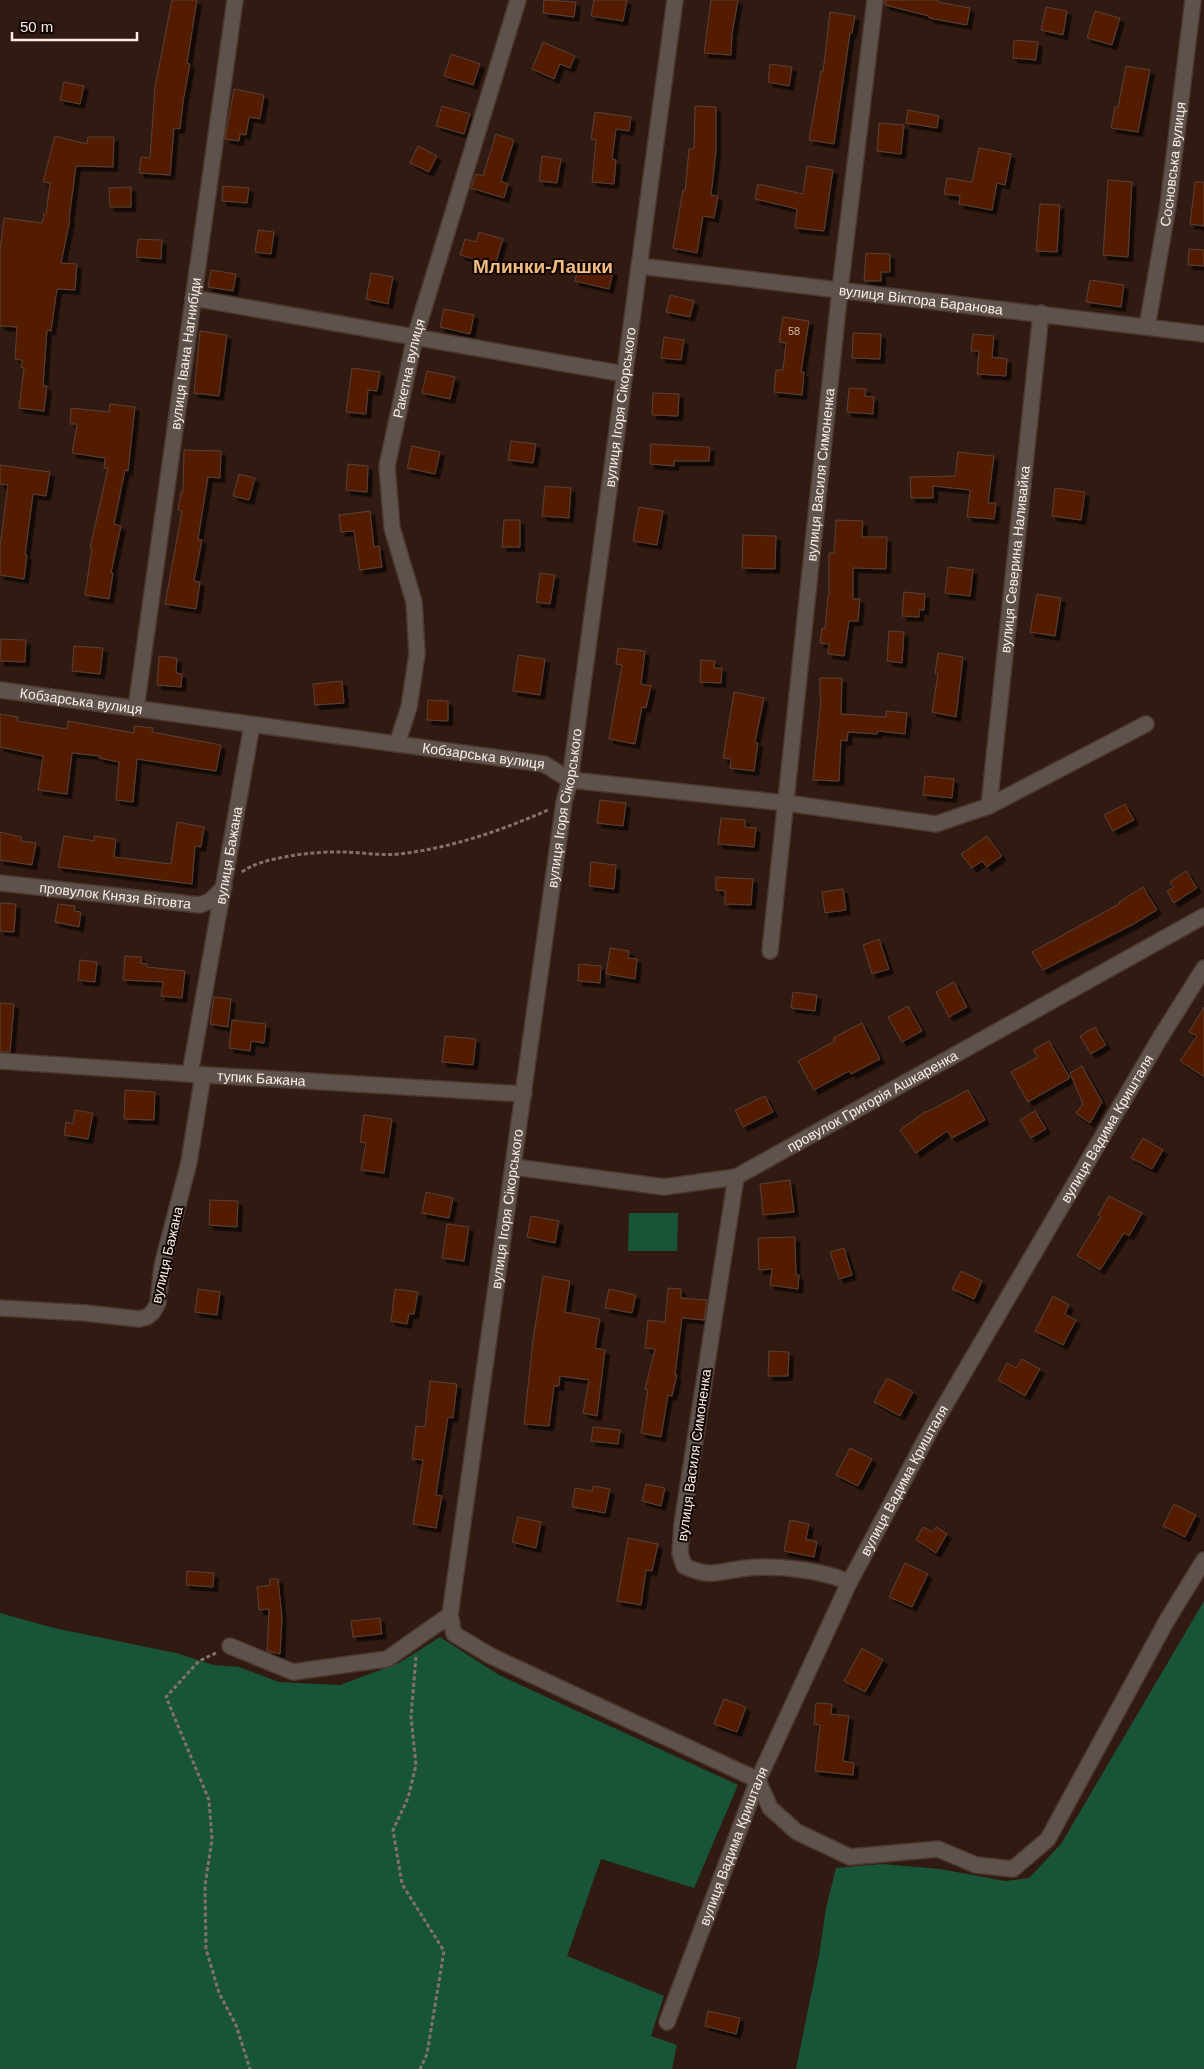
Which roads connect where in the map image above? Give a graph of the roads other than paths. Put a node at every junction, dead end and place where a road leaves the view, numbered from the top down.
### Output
1 (235, 0) edge
2 (518, 0) edge
3 (676, 0) edge
4 (875, 0) edge
5 (1193, 0) edge
6 (639, 266) junction
7 (840, 289) junction
8 (193, 298) junction
9 (1041, 313) junction
10 (1147, 327) junction
11 (1204, 334) edge
12 (415, 337) junction
13 (624, 374) junction
14 (0, 690) edge
15 (136, 708) junction
16 (1146, 724) dead end
17 (252, 725) junction
18 (397, 744) junction
19 (570, 780) junction
20 (786, 803) junction
21 (989, 806) junction
22 (0, 882) edge
23 (224, 887) junction
24 (1204, 916) edge
25 (770, 951) dead end
26 (1204, 968) edge
27 (0, 1061) edge
28 (197, 1075) junction
29 (524, 1094) junction
30 (514, 1167) junction
31 (736, 1177) junction
32 (0, 1308) edge
33 (1204, 1560) edge
34 (849, 1583) junction
35 (450, 1615) junction
36 (230, 1646) road end
37 (758, 1780) junction
38 (667, 2022) dead end

1 - 8 street, вулиця Івана Нагнибіди
2 - 12 street, Ракетна вулиця
3 - 6 street, вулиця Ігоря Сікорського
4 - 7 street, вулиця Василя Симоненка
5 - 10 street, Сосновська вулиця
6 - 7 street, вулиця Віктора Баранова
6 - 13 street, вулиця Ігоря Сікорського
7 - 9 street, вулиця Віктора Баранова
7 - 20 street, вулиця Василя Симоненка
8 - 12 street
8 - 15 street, вулиця Івана Нагнибіди
9 - 10 street, вулиця Віктора Баранова
9 - 21 street, вулиця Северина Наливайка
10 - 11 street, вулиця Віктора Баранова
12 - 13 street
12 - 18 street, Ракетна вулиця
13 - 19 street, вулиця Ігоря Сікорського
14 - 15 street, Кобзарська вулиця
15 - 17 street, Кобзарська вулиця
16 - 21 street, Кобзарська вулиця
17 - 18 street, Кобзарська вулиця
17 - 23 street, вулиця Бажана
18 - 19 street, Кобзарська вулиця
19 - 20 street, Кобзарська вулиця
19 - 29 street, вулиця Ігоря Сікорського
20 - 21 street, Кобзарська вулиця
20 - 25 street, вулиця Василя Симоненка
22 - 23 street, провулок Князя Вітовта
23 - 28 street, вулиця Бажана
24 - 31 street, провулок Григорія Ашкаренка
26 - 34 street, вулиця Вадима Кришталя
27 - 28 street, тупик Бажана
28 - 29 street, тупик Бажана
28 - 32 street, вулиця Бажана
29 - 30 street, вулиця Ігоря Сікорського
30 - 31 street, провулок Григорія Ашкаренка
30 - 35 street, вулиця Ігоря Сікорського
31 - 34 street, вулиця Василя Симоненка
33 - 37 street
34 - 37 street, вулиця Вадима Кришталя
35 - 36 street
35 - 37 street
37 - 38 street, вулиця Вадима Кришталя

